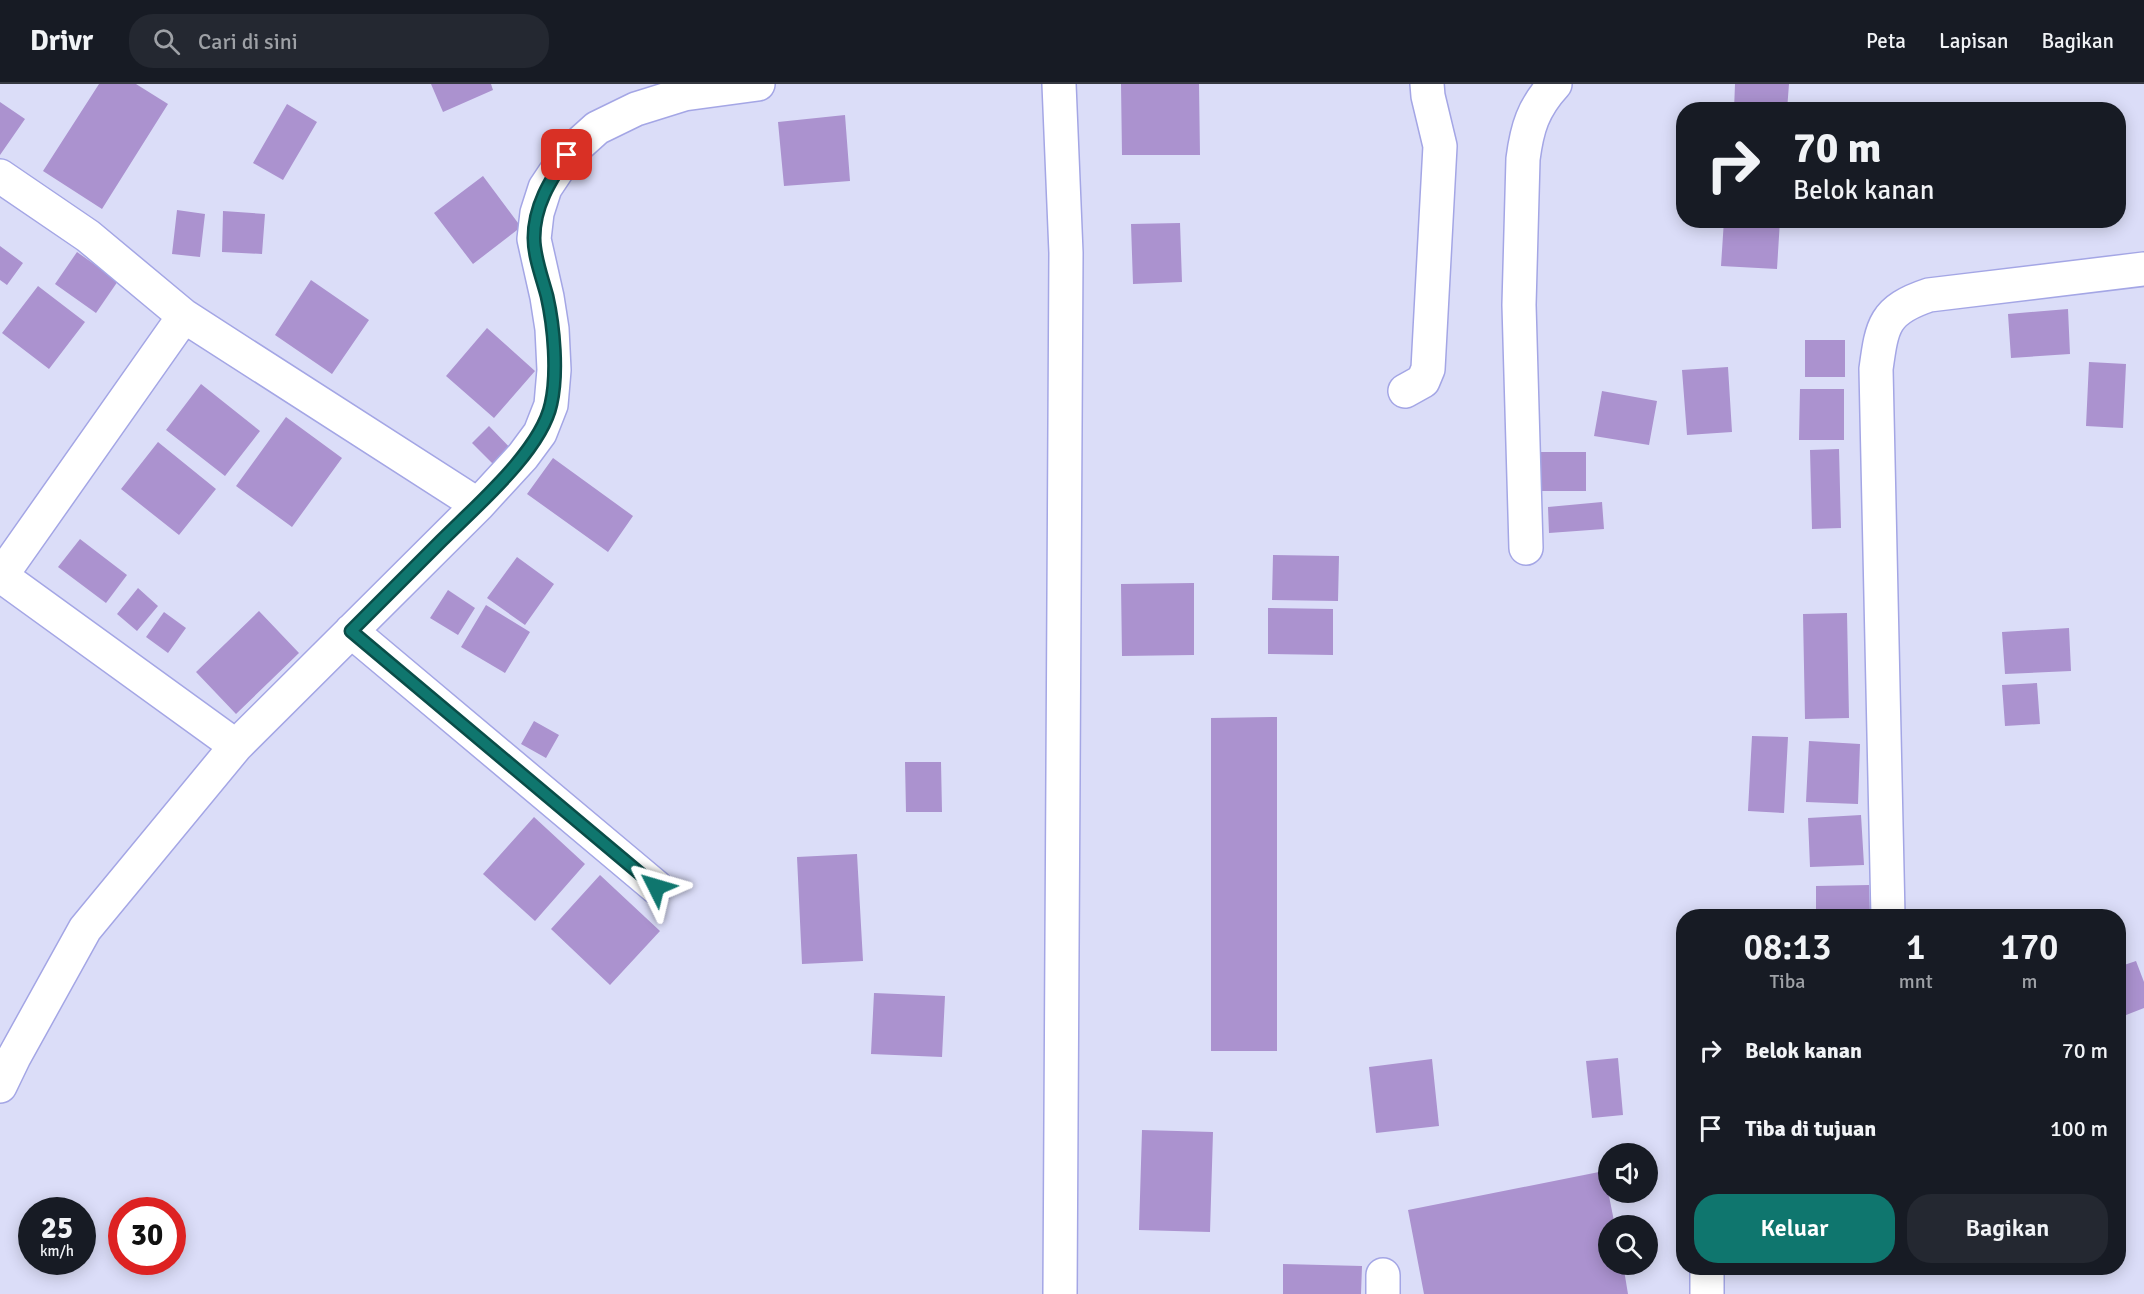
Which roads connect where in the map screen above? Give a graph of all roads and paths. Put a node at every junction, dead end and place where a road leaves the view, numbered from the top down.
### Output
1 (758, 84) edge
2 (1059, 84) edge
3 (1427, 84) edge
4 (1555, 84) edge
5 (0, 176) edge
6 (2144, 269) edge
7 (184, 316) junction
8 (1405, 391) dead end
9 (478, 505) junction
10 (1526, 548) dead end
11 (1, 575) edge
12 (351, 631) junction
13 (236, 747) junction
14 (656, 887) dead end
15 (1888, 909) edge
16 (0, 1086) edge
17 (1707, 1275) edge
18 (1060, 1294) edge
19 (1707, 1294) edge

1 - 9 street
2 - 18 street
3 - 8 street
4 - 10 street
5 - 7 street
6 - 15 street
7 - 9 street
7 - 11 street
9 - 12 street
11 - 13 street
12 - 13 street
12 - 14 street
13 - 16 street
17 - 19 street

